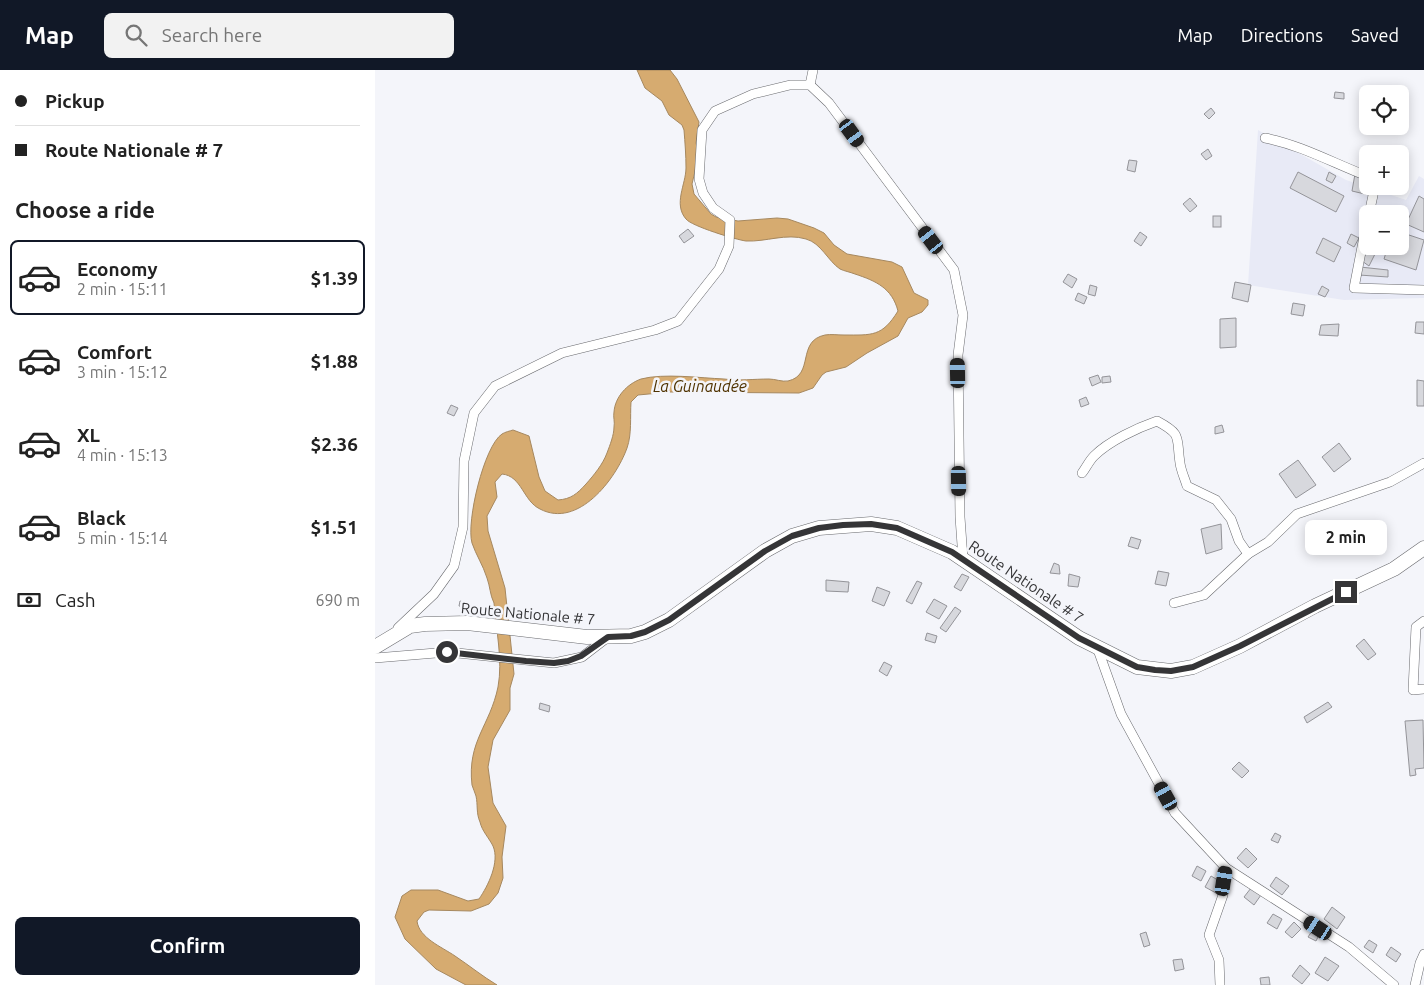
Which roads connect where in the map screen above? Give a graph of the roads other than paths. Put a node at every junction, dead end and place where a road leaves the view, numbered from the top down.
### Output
1 (813, 70) edge
2 (810, 85) junction
3 (1265, 138) dead end
4 (1359, 173) edge
5 (1361, 255) edge
6 (1424, 290) edge
7 (1424, 462) edge
8 (1082, 473) dead end
9 (1424, 548) edge
10 (1248, 554) junction
11 (963, 559) junction
12 (1174, 603) dead end
13 (1424, 621) edge
14 (608, 637) junction
15 (379, 645) edge
16 (1097, 647) junction
17 (375, 658) edge
18 (1424, 689) edge
19 (1226, 868) junction
20 (1424, 954) edge
21 (1220, 985) edge
22 (1394, 985) edge
23 (1415, 985) edge

1 - 2 street
2 - 11 street
2 - 15 street
3 - 4 street
5 - 6 street
7 - 10 street
8 - 10 street
9 - 16 main road, Route Nationale # 7
10 - 12 street
11 - 14 main road, Route Nationale # 7
11 - 16 main road, Route Nationale # 7
13 - 18 street
14 - 15 main road, Route Nationale # 7
14 - 17 street
16 - 19 street
19 - 21 street
19 - 22 street
20 - 23 street

